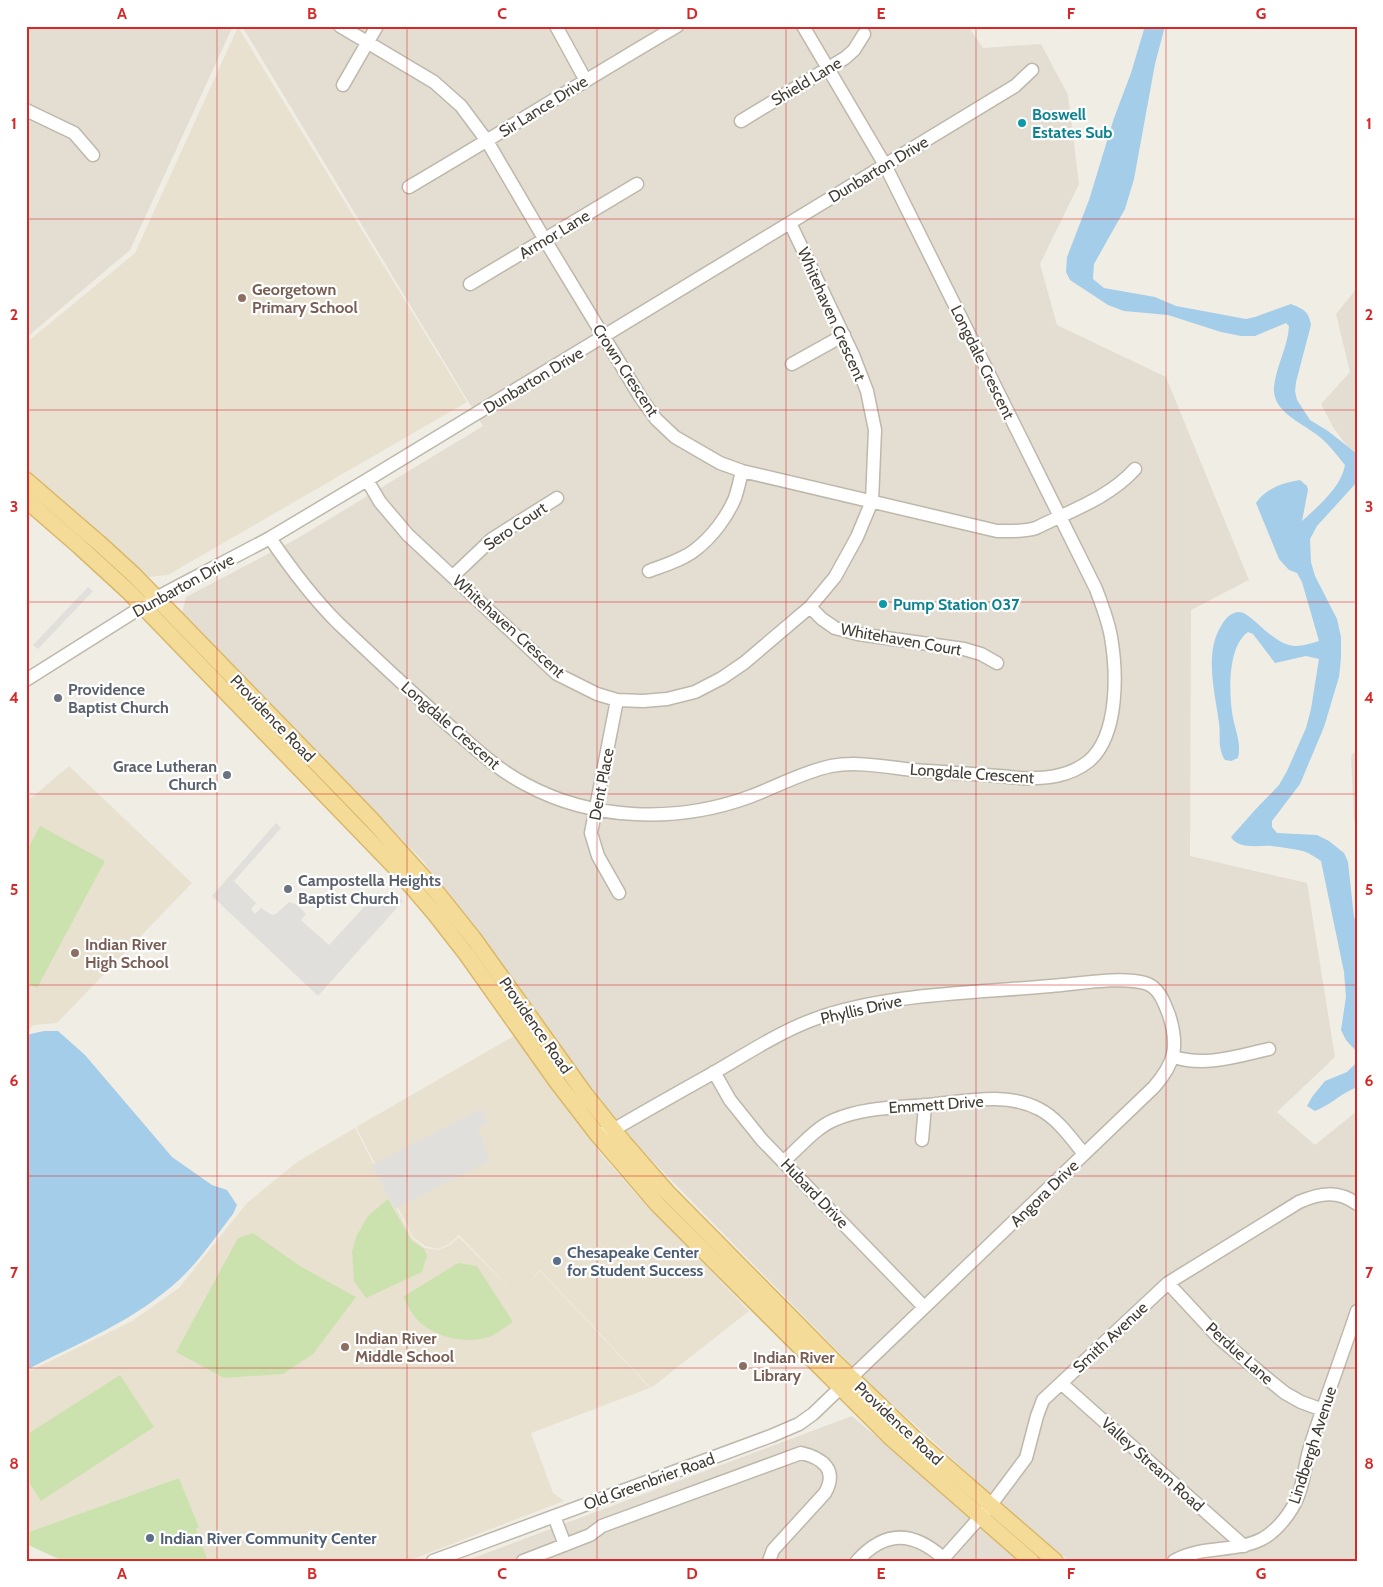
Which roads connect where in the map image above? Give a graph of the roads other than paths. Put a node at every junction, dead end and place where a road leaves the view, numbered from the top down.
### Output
1 (340, 26) edge
2 (377, 26) edge
3 (556, 26) edge
4 (677, 26) edge
5 (803, 26) edge
6 (864, 34) dead end
7 (367, 42) junction
8 (828, 68) junction
9 (1032, 70) dead end
10 (585, 80) junction
11 (343, 85) dead end
12 (26, 110) edge
13 (741, 121) dead end
14 (487, 141) junction
15 (93, 155) dead end
16 (885, 165) junction
17 (638, 184) dead end
18 (409, 187) dead end
19 (790, 223) junction
20 (544, 240) junction
21 (470, 284) dead end
22 (844, 335) junction
23 (604, 338) junction
24 (792, 364) dead end
25 (1135, 469) dead end
26 (742, 471) junction
27 (26, 480) edge
28 (367, 480) junction
29 (557, 498) dead end
30 (26, 500) edge
31 (872, 502) junction
32 (1060, 516) junction
33 (270, 538) junction
34 (650, 571) dead end
35 (453, 576) junction
36 (156, 598) junction
37 (143, 607) junction
38 (810, 607) junction
39 (997, 663) dead end
40 (26, 680) edge
41 (617, 700) junction
42 (596, 810) junction
43 (619, 893) dead end
44 (1269, 1049) dead end
45 (1174, 1057) junction
46 (714, 1072) junction
47 (925, 1106) junction
48 (613, 1130) junction
49 (597, 1134) junction
50 (922, 1140) dead end
51 (1084, 1154) junction
52 (784, 1161) junction
53 (1353, 1202) edge
54 (1168, 1283) junction
55 (924, 1307) junction
56 (1357, 1311) edge
57 (852, 1378) junction
58 (1061, 1383) junction
59 (841, 1389) junction
60 (1323, 1410) junction
61 (990, 1506) junction
62 (554, 1516) junction
63 (980, 1517) junction
64 (565, 1546) junction
65 (1244, 1546) junction
66 (942, 1560) edge
67 (433, 1561) edge
68 (523, 1561) edge
69 (770, 1561) edge
70 (858, 1561) edge
71 (1031, 1561) edge
72 (1055, 1561) edge
73 (1174, 1561) edge

1 - 7 street, Crown Crescent
2 - 7 street
3 - 10 street
4 - 10 street, Sir Lance Drive
5 - 8 street, Longdale Crescent
6 - 8 street, Shield Lane
7 - 11 street
7 - 14 street, Crown Crescent
8 - 13 street, Shield Lane
8 - 16 street, Longdale Crescent
9 - 16 street, Dunbarton Drive
10 - 14 street, Sir Lance Drive
12 - 15 street
14 - 18 street, Sir Lance Drive
14 - 20 street, Crown Crescent
16 - 19 street, Dunbarton Drive
16 - 32 street, Longdale Crescent
17 - 20 street, Armor Lane
19 - 22 street, Whitehaven Crescent
19 - 23 street, Dunbarton Drive
20 - 21 street, Armor Lane
20 - 23 street, Crown Crescent
22 - 24 street
22 - 31 street, Whitehaven Crescent
23 - 26 street, Crown Crescent
23 - 28 street, Dunbarton Drive
25 - 32 street, Crown Crescent
26 - 31 street, Crown Crescent
26 - 34 street
27 - 36 main road, Providence Road
28 - 33 street, Dunbarton Drive
28 - 35 street, Whitehaven Crescent
29 - 35 street, Sero Court
30 - 37 main road, Providence Road
31 - 32 street, Crown Crescent
31 - 38 street, Whitehaven Crescent
32 - 42 street, Longdale Crescent
33 - 36 street, Dunbarton Drive
33 - 42 street, Longdale Crescent
35 - 41 street, Whitehaven Crescent
36 - 37 street, Dunbarton Drive
36 - 48 main road, Providence Road
37 - 40 street, Dunbarton Drive
37 - 49 main road, Providence Road
38 - 39 street, Whitehaven Court
38 - 41 street, Whitehaven Crescent
41 - 42 street, Dent Place
42 - 43 street, Dent Place
44 - 45 street
45 - 46 street, Phyllis Drive
45 - 51 street, Angora Drive
46 - 48 street, Phyllis Drive
46 - 52 street, Hubard Drive
47 - 50 street
47 - 51 street, Emmett Drive
47 - 52 street, Emmett Drive
48 - 49 street, Phyllis Drive
48 - 57 main road, Providence Road
49 - 59 main road, Providence Road
51 - 55 street, Angora Drive
52 - 55 street, Hubard Drive
53 - 54 street, Smith Avenue
54 - 58 street, Smith Avenue
54 - 60 street, Perdue Lane
55 - 57 street, Angora Drive
56 - 60 street, Lindbergh Avenue
57 - 59 street, Old Greenbrier Road
57 - 61 main road, Providence Road
58 - 61 street, Smith Avenue
58 - 65 street, Valley Stream Road
59 - 62 street, Old Greenbrier Road
59 - 63 main road, Providence Road
60 - 65 street, Lindbergh Avenue
61 - 63 street, Smith Avenue
61 - 72 main road, Providence Road
62 - 64 street
62 - 67 street, Old Greenbrier Road
63 - 66 street, Smith Avenue
63 - 71 main road, Providence Road
64 - 68 street
64 - 69 street
65 - 73 street, Lindbergh Avenue
66 - 70 street

